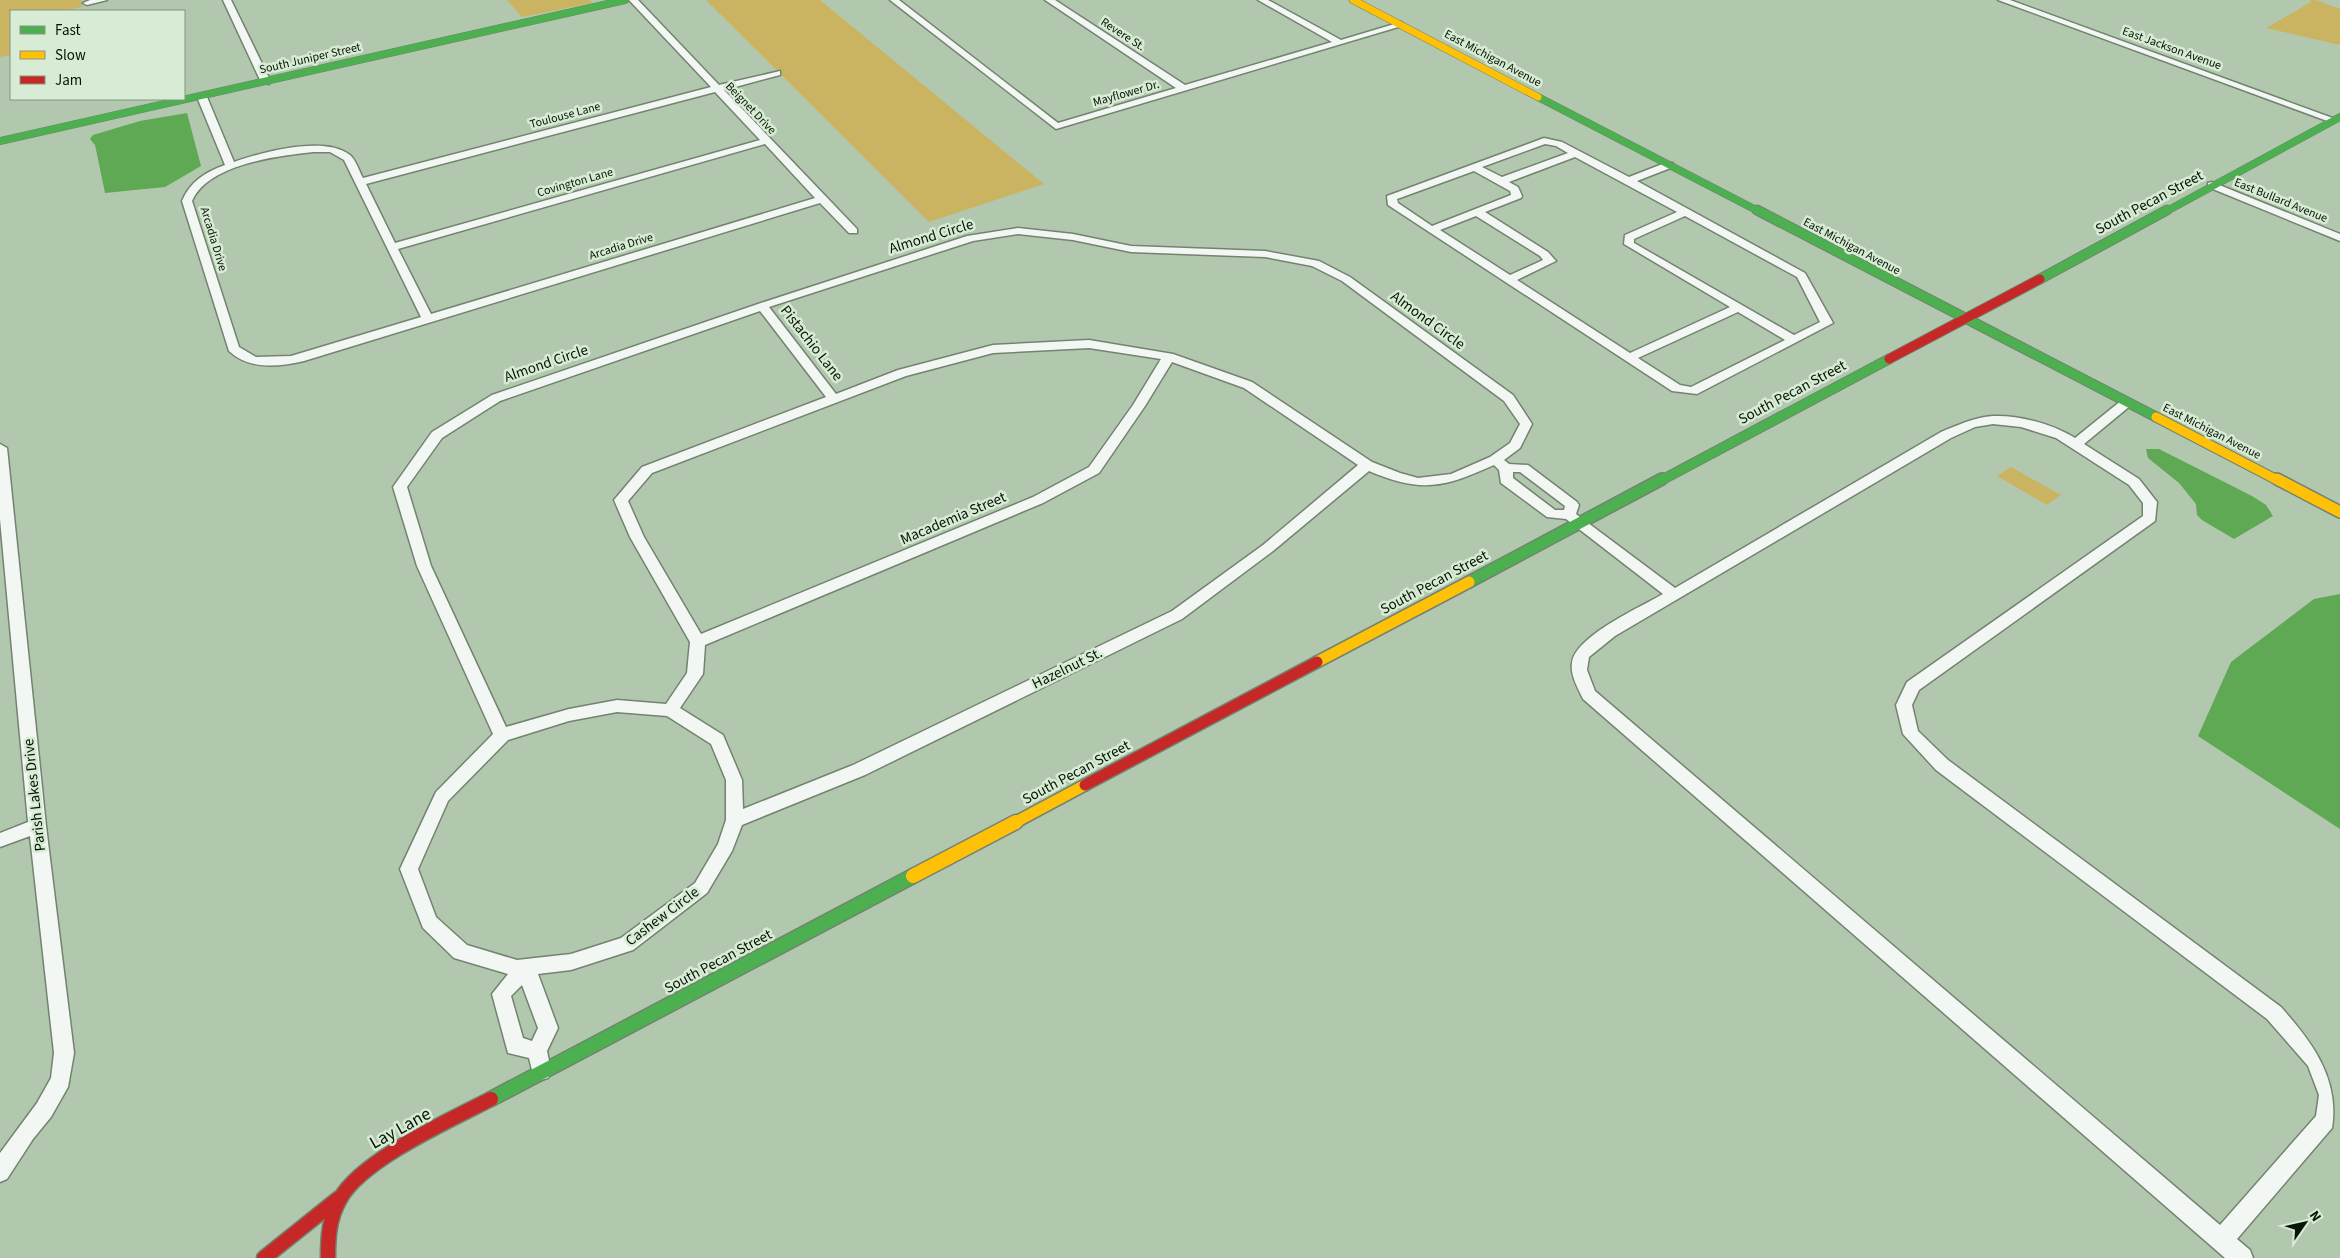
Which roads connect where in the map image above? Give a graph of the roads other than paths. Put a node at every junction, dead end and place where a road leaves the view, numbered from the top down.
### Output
1 (103, 0) edge
2 (227, 0) edge
3 (625, 0) edge
4 (632, 0) edge
5 (894, 0) edge
6 (1049, 0) edge
7 (1262, 0) edge
8 (1353, 0) edge
9 (2002, 0) edge
10 (87, 3) dead end
11 (1401, 25) junction
12 (1340, 43) junction
13 (777, 73) dead end
14 (266, 82) junction
15 (716, 89) junction
16 (1184, 89) junction
17 (202, 97) junction
18 (2337, 119) edge
19 (0, 141) edge
20 (766, 141) junction
21 (1576, 153) junction
22 (1669, 165) junction
23 (231, 166) junction
24 (1474, 167) junction
25 (1501, 181) junction
26 (1629, 181) junction
27 (360, 182) junction
28 (2212, 186) junction
29 (822, 199) junction
30 (1477, 212) junction
31 (1685, 212) junction
32 (1431, 230) junction
33 (853, 232) dead end
34 (2340, 238) edge
35 (392, 247) junction
36 (1509, 280) junction
37 (762, 306) junction
38 (1738, 308) junction
39 (428, 319) junction
40 (1963, 319) junction
41 (1794, 340) junction
42 (1169, 357) junction
43 (1630, 358) junction
44 (835, 400) junction
45 (2126, 403) junction
46 (2076, 444) junction
47 (0, 448) edge
48 (1495, 460) junction
49 (1367, 465) junction
50 (1506, 468) junction
51 (2340, 512) edge
52 (1574, 518) junction
53 (1674, 595) junction
54 (698, 642) junction
55 (670, 710) junction
56 (502, 735) junction
57 (735, 820) junction
58 (36, 826) junction
59 (0, 840) edge
60 (518, 972) junction
61 (537, 1051) junction
62 (541, 1071) junction
63 (26, 1132) junction
64 (0, 1153) edge
65 (0, 1172) edge
66 (338, 1198) junction
67 (2222, 1240) junction
68 (264, 1258) edge
69 (328, 1258) edge
70 (2242, 1258) edge

1 - 10 street
2 - 14 street
3 - 14 street, South Juniper Street
4 - 15 street, Beignet Drive
5 - 16 street, Mayflower Dr.
6 - 16 street, Revere St.
7 - 12 street
8 - 11 street, East Michigan Avenue
9 - 18 street, East Jackson Avenue
11 - 12 street, Mayflower Dr.
11 - 22 street, East Michigan Avenue
12 - 16 street, Mayflower Dr.
13 - 15 street, Toulouse Lane
14 - 17 street, South Juniper Street
15 - 20 street, Beignet Drive
15 - 27 street, Toulouse Lane
17 - 19 street, South Juniper Street
17 - 23 street
18 - 28 street, South Pecan Street
20 - 29 street, Beignet Drive
20 - 35 street, Covington Lane
21 - 24 street
21 - 25 street
21 - 26 street
22 - 26 street
22 - 40 street, East Michigan Avenue
23 - 27 street, Arcadia Drive
23 - 39 street, Arcadia Drive
24 - 25 street
24 - 32 street
25 - 30 street
26 - 31 street
27 - 35 street, Arcadia Drive
28 - 34 street, East Bullard Avenue
28 - 40 street, South Pecan Street
29 - 33 street, Beignet Drive
29 - 39 street, Arcadia Drive
30 - 32 street
30 - 36 street
31 - 38 street
31 - 41 street
32 - 36 street
35 - 39 street, Arcadia Drive
36 - 43 street
37 - 44 street, Pistachio Lane
37 - 48 street, Almond Circle
37 - 56 street, Almond Circle
38 - 41 street
38 - 43 street
40 - 45 street, East Michigan Avenue
40 - 52 street, South Pecan Street
41 - 43 street
42 - 44 street, Almond Circle
42 - 49 street, Almond Circle
42 - 54 street, Macademia Street
44 - 54 street, Almond Circle
45 - 46 street
45 - 51 street, East Michigan Avenue
46 - 53 street
46 - 67 street
47 - 58 street, Parish Lakes Drive
48 - 49 street, Almond Circle
48 - 50 street
49 - 57 street, Hazelnut St.
50 - 52 street
50 - 52 street
52 - 53 street
52 - 62 street, South Pecan Street
53 - 67 street
54 - 55 street
55 - 56 street, Cashew Circle
55 - 57 street, Cashew Circle
56 - 60 street, Cashew Circle
57 - 60 street, Cashew Circle
58 - 59 street
58 - 63 street, Parish Lakes Drive
60 - 61 street
60 - 61 street
61 - 62 street
62 - 66 street, Lay Lane
63 - 64 street, Parish Lakes Drive
63 - 65 street, Parish Lakes Drive
66 - 68 street
66 - 69 street, Lay Lane
67 - 70 street

